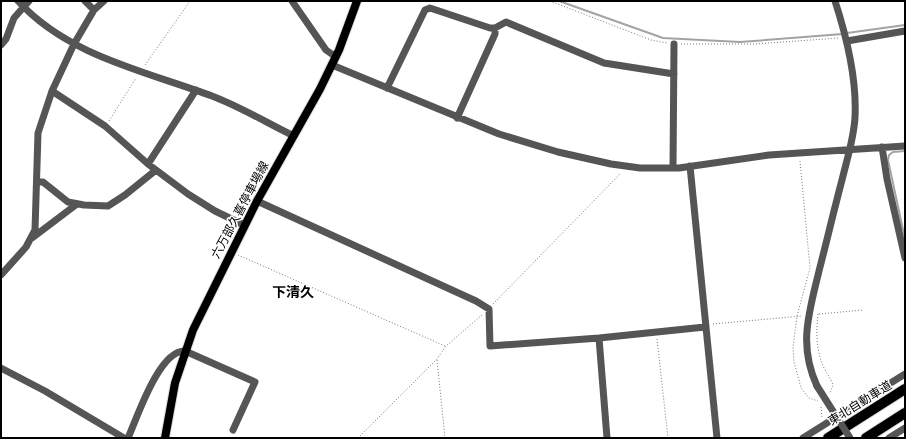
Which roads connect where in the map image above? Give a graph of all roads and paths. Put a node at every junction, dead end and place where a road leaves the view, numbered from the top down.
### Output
1 (18, 1) edge
2 (29, 1) edge
3 (85, 1) edge
4 (104, 1) edge
5 (190, 1) edge
6 (292, 1) edge
7 (357, 1) edge
8 (550, 1) edge
9 (836, 1) edge
10 (23, 7) junction
11 (94, 10) junction
12 (495, 28) junction
13 (905, 31) edge
14 (845, 37) junction
15 (74, 44) junction
16 (674, 44) junction
17 (1, 45) edge
18 (334, 61) junction
19 (141, 71) junction
20 (674, 74) junction
21 (387, 88) junction
22 (196, 90) junction
23 (52, 91) junction
24 (457, 118) junction
25 (105, 126) junction
26 (294, 136) junction
27 (905, 146) edge
28 (882, 147) junction
29 (850, 149) junction
30 (148, 164) junction
31 (626, 166) junction
32 (690, 166) junction
33 (673, 168) junction
34 (156, 170) junction
35 (37, 182) junction
36 (256, 201) junction
37 (77, 204) junction
38 (244, 225) junction
39 (32, 238) junction
40 (231, 252) junction
41 (905, 258) edge
42 (1, 275) edge
43 (489, 310) junction
44 (863, 310) dead end
45 (814, 315) dead end
46 (802, 316) dead end
47 (705, 326) junction
48 (656, 331) junction
49 (599, 338) junction
50 (446, 346) junction
51 (185, 351) junction
52 (437, 359) junction
53 (1, 368) edge
54 (905, 374) edge
55 (905, 389) edge
56 (821, 406) dead end
57 (905, 413) edge
58 (822, 417) dead end
59 (905, 428) edge
60 (233, 430) dead end
61 (124, 438) edge
62 (128, 438) edge
63 (164, 438) edge
64 (358, 438) edge
65 (445, 438) edge
66 (608, 438) edge
67 (668, 438) edge
68 (717, 438) edge
69 (803, 438) edge
70 (828, 438) edge
71 (850, 438) edge
72 (866, 438) edge
73 (889, 438) edge

1 - 10 street
2 - 10 street
3 - 11 street
4 - 11 street
5 - 19 path
6 - 18 street
7 - 18 main road, 六万部久喜停車場線
8 - 16 path
9 - 14 street
10 - 15 street
10 - 17 street
11 - 15 street
12 - 20 street
12 - 21 street
12 - 24 street
13 - 14 street
14 - 16 path
14 - 29 street
15 - 19 street
15 - 23 street
16 - 20 street
18 - 21 street
18 - 26 main road, 六万部久喜停車場線
19 - 22 street
19 - 25 path
20 - 33 street
21 - 24 street
22 - 26 street
22 - 30 street
23 - 25 street
23 - 35 street
24 - 31 street
25 - 30 street
26 - 36 main road, 六万部久喜停車場線
27 - 28 street
28 - 29 street
28 - 41 street
29 - 32 street
29 - 71 street, bridge
30 - 34 street
31 - 33 street
31 - 43 path
32 - 33 street
32 - 47 street
34 - 37 street
34 - 38 street
35 - 37 street
35 - 39 street
36 - 38 main road, 六万部久喜停車場線
36 - 43 street
37 - 39 street
38 - 40 main road, 六万部久喜停車場線
39 - 42 street
40 - 50 path
40 - 51 main road, 六万部久喜停車場線
43 - 49 street
43 - 50 path
44 - 45 path
46 - 47 path
47 - 48 street
47 - 68 street
48 - 49 street
48 - 67 path
49 - 66 street
50 - 52 path
51 - 60 street
51 - 62 street
51 - 63 main road, 六万部久喜停車場線
52 - 64 path
52 - 65 path
53 - 61 street
54 - 69 street
55 - 70 highway, 東北自動車道
56 - 58 path
57 - 72 highway
59 - 73 street

